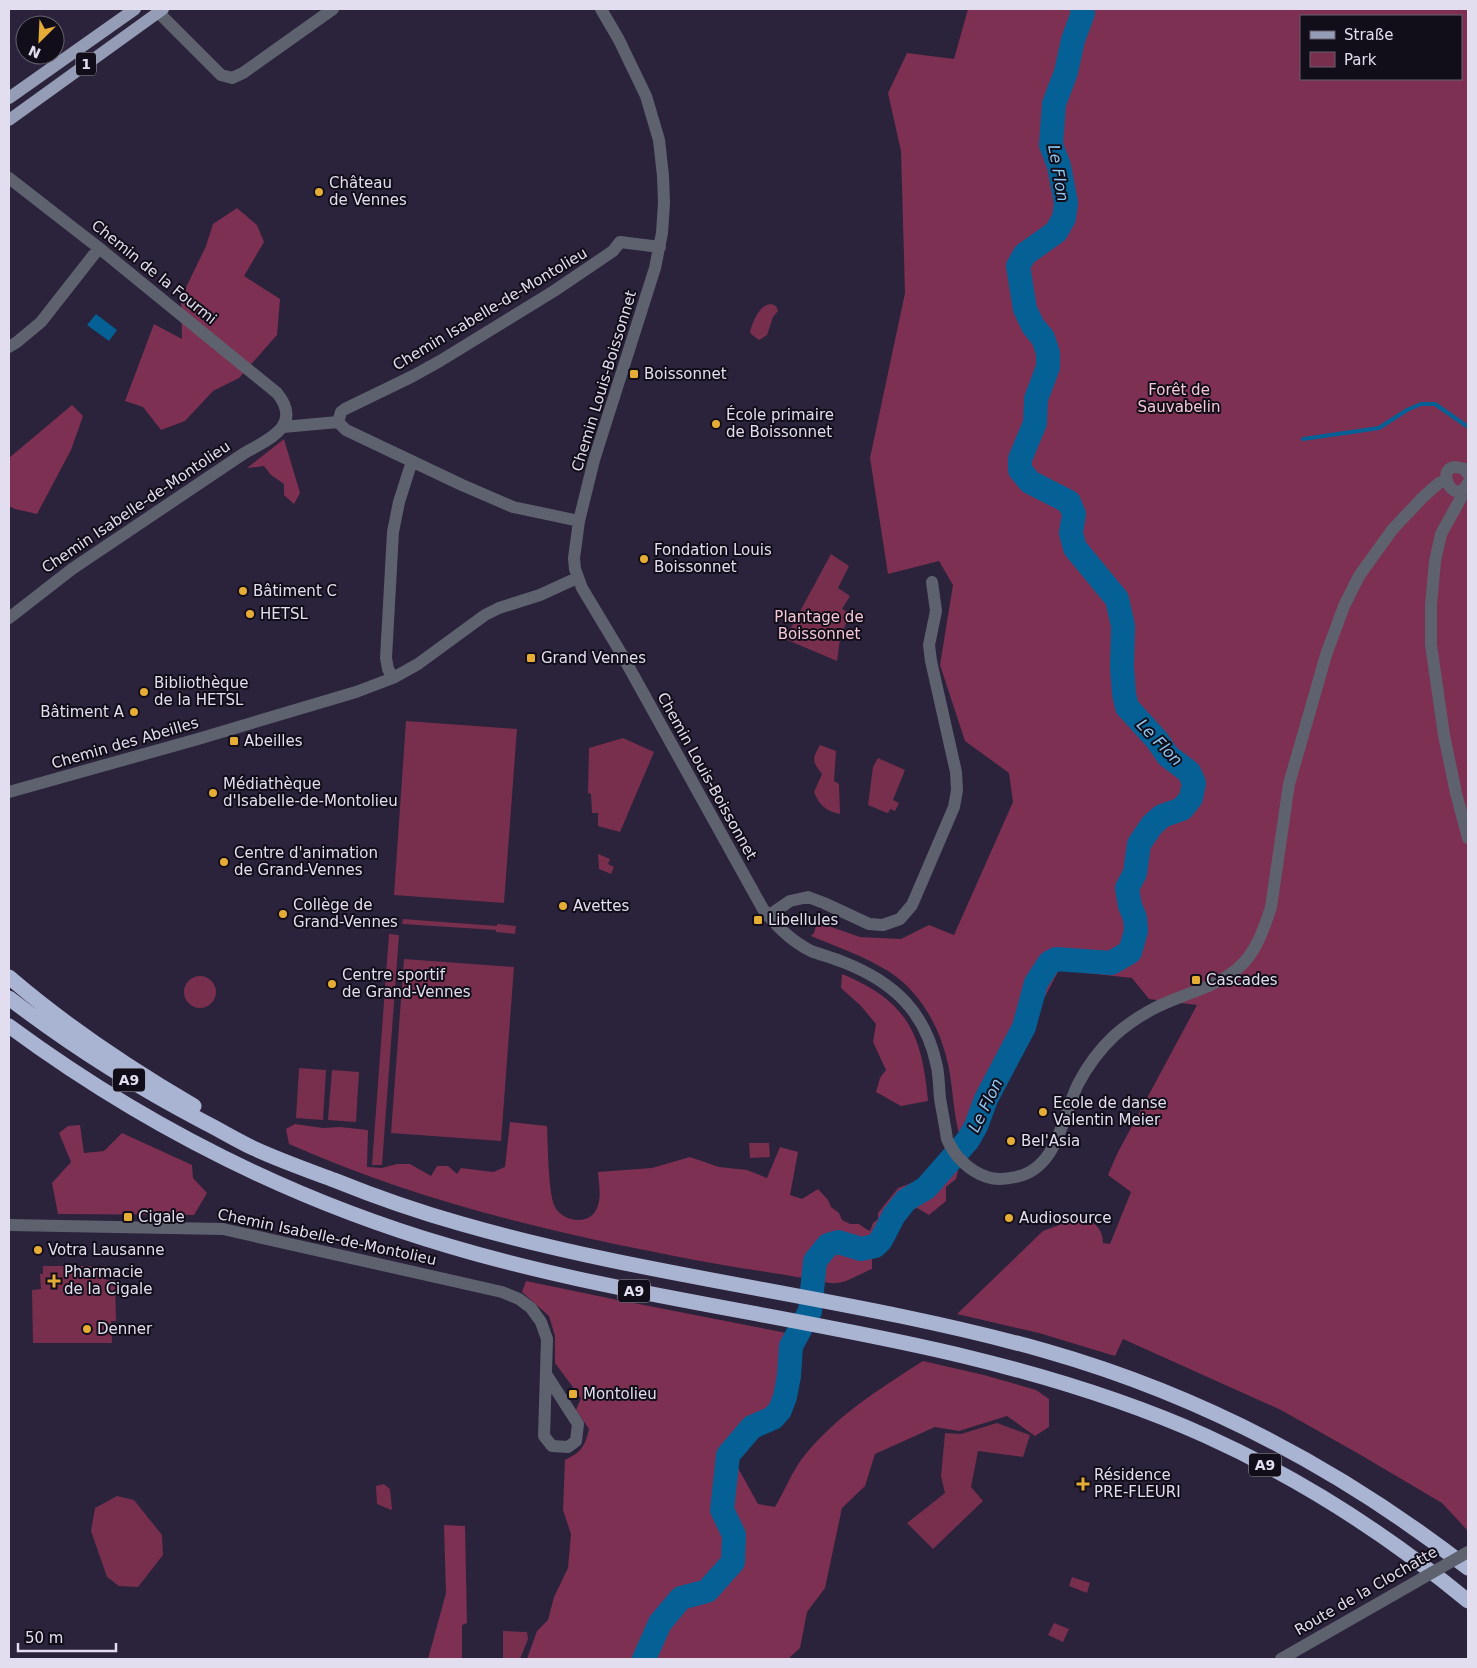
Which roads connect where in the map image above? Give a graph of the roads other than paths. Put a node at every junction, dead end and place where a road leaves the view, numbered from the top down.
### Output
1 (135, 9) edge
2 (333, 9) edge
3 (601, 9) edge
4 (161, 10) edge
5 (9, 98) edge
6 (9, 120) edge
7 (9, 178) edge
8 (660, 247) junction
9 (99, 248) junction
10 (9, 347) edge
11 (338, 422) junction
12 (283, 427) junction
13 (412, 461) junction
14 (1467, 468) edge
15 (1446, 481) junction
16 (1464, 487) edge
17 (579, 522) junction
18 (577, 578) junction
19 (932, 582) dead end
20 (9, 618) edge
21 (393, 678) junction
22 (9, 792) edge
23 (1468, 838) edge
24 (768, 916) junction
25 (9, 977) edge
26 (9, 998) edge
27 (9, 1026) edge
28 (253, 1143) junction
29 (9, 1225) edge
30 (546, 1374) junction
31 (1468, 1552) edge
32 (1468, 1568) edge
33 (1468, 1601) edge
34 (1281, 1659) edge

1 - 5 main road, 1
2 - 4 street
3 - 8 street, Chemin Louis-Boissonnet
4 - 6 main road, 1
7 - 9 street, Chemin de la Fourmi
8 - 11 street, Chemin Isabelle-de-Montolieu
8 - 17 street, Chemin Louis-Boissonnet
9 - 10 street
9 - 12 street, Chemin de la Fourmi
11 - 12 street
11 - 13 street
12 - 20 street, Chemin Isabelle-de-Montolieu
13 - 17 street
13 - 21 street
14 - 15 street, Chemin Louis-Boissonnet
15 - 16 street
15 - 24 street, Chemin Louis-Boissonnet
16 - 23 street
17 - 18 street, Chemin Louis-Boissonnet
18 - 21 street, Chemin des Abeilles
18 - 24 street, Chemin Louis-Boissonnet
19 - 24 street
21 - 22 street, Chemin des Abeilles
25 - 28 highway
26 - 28 highway, A9
27 - 33 highway, A9
28 - 32 highway, A9
29 - 30 street, Chemin Isabelle-de-Montolieu
30 - 30 street, Chemin Isabelle-de-Montolieu
31 - 34 street, Route de la Clochatte, bridge

